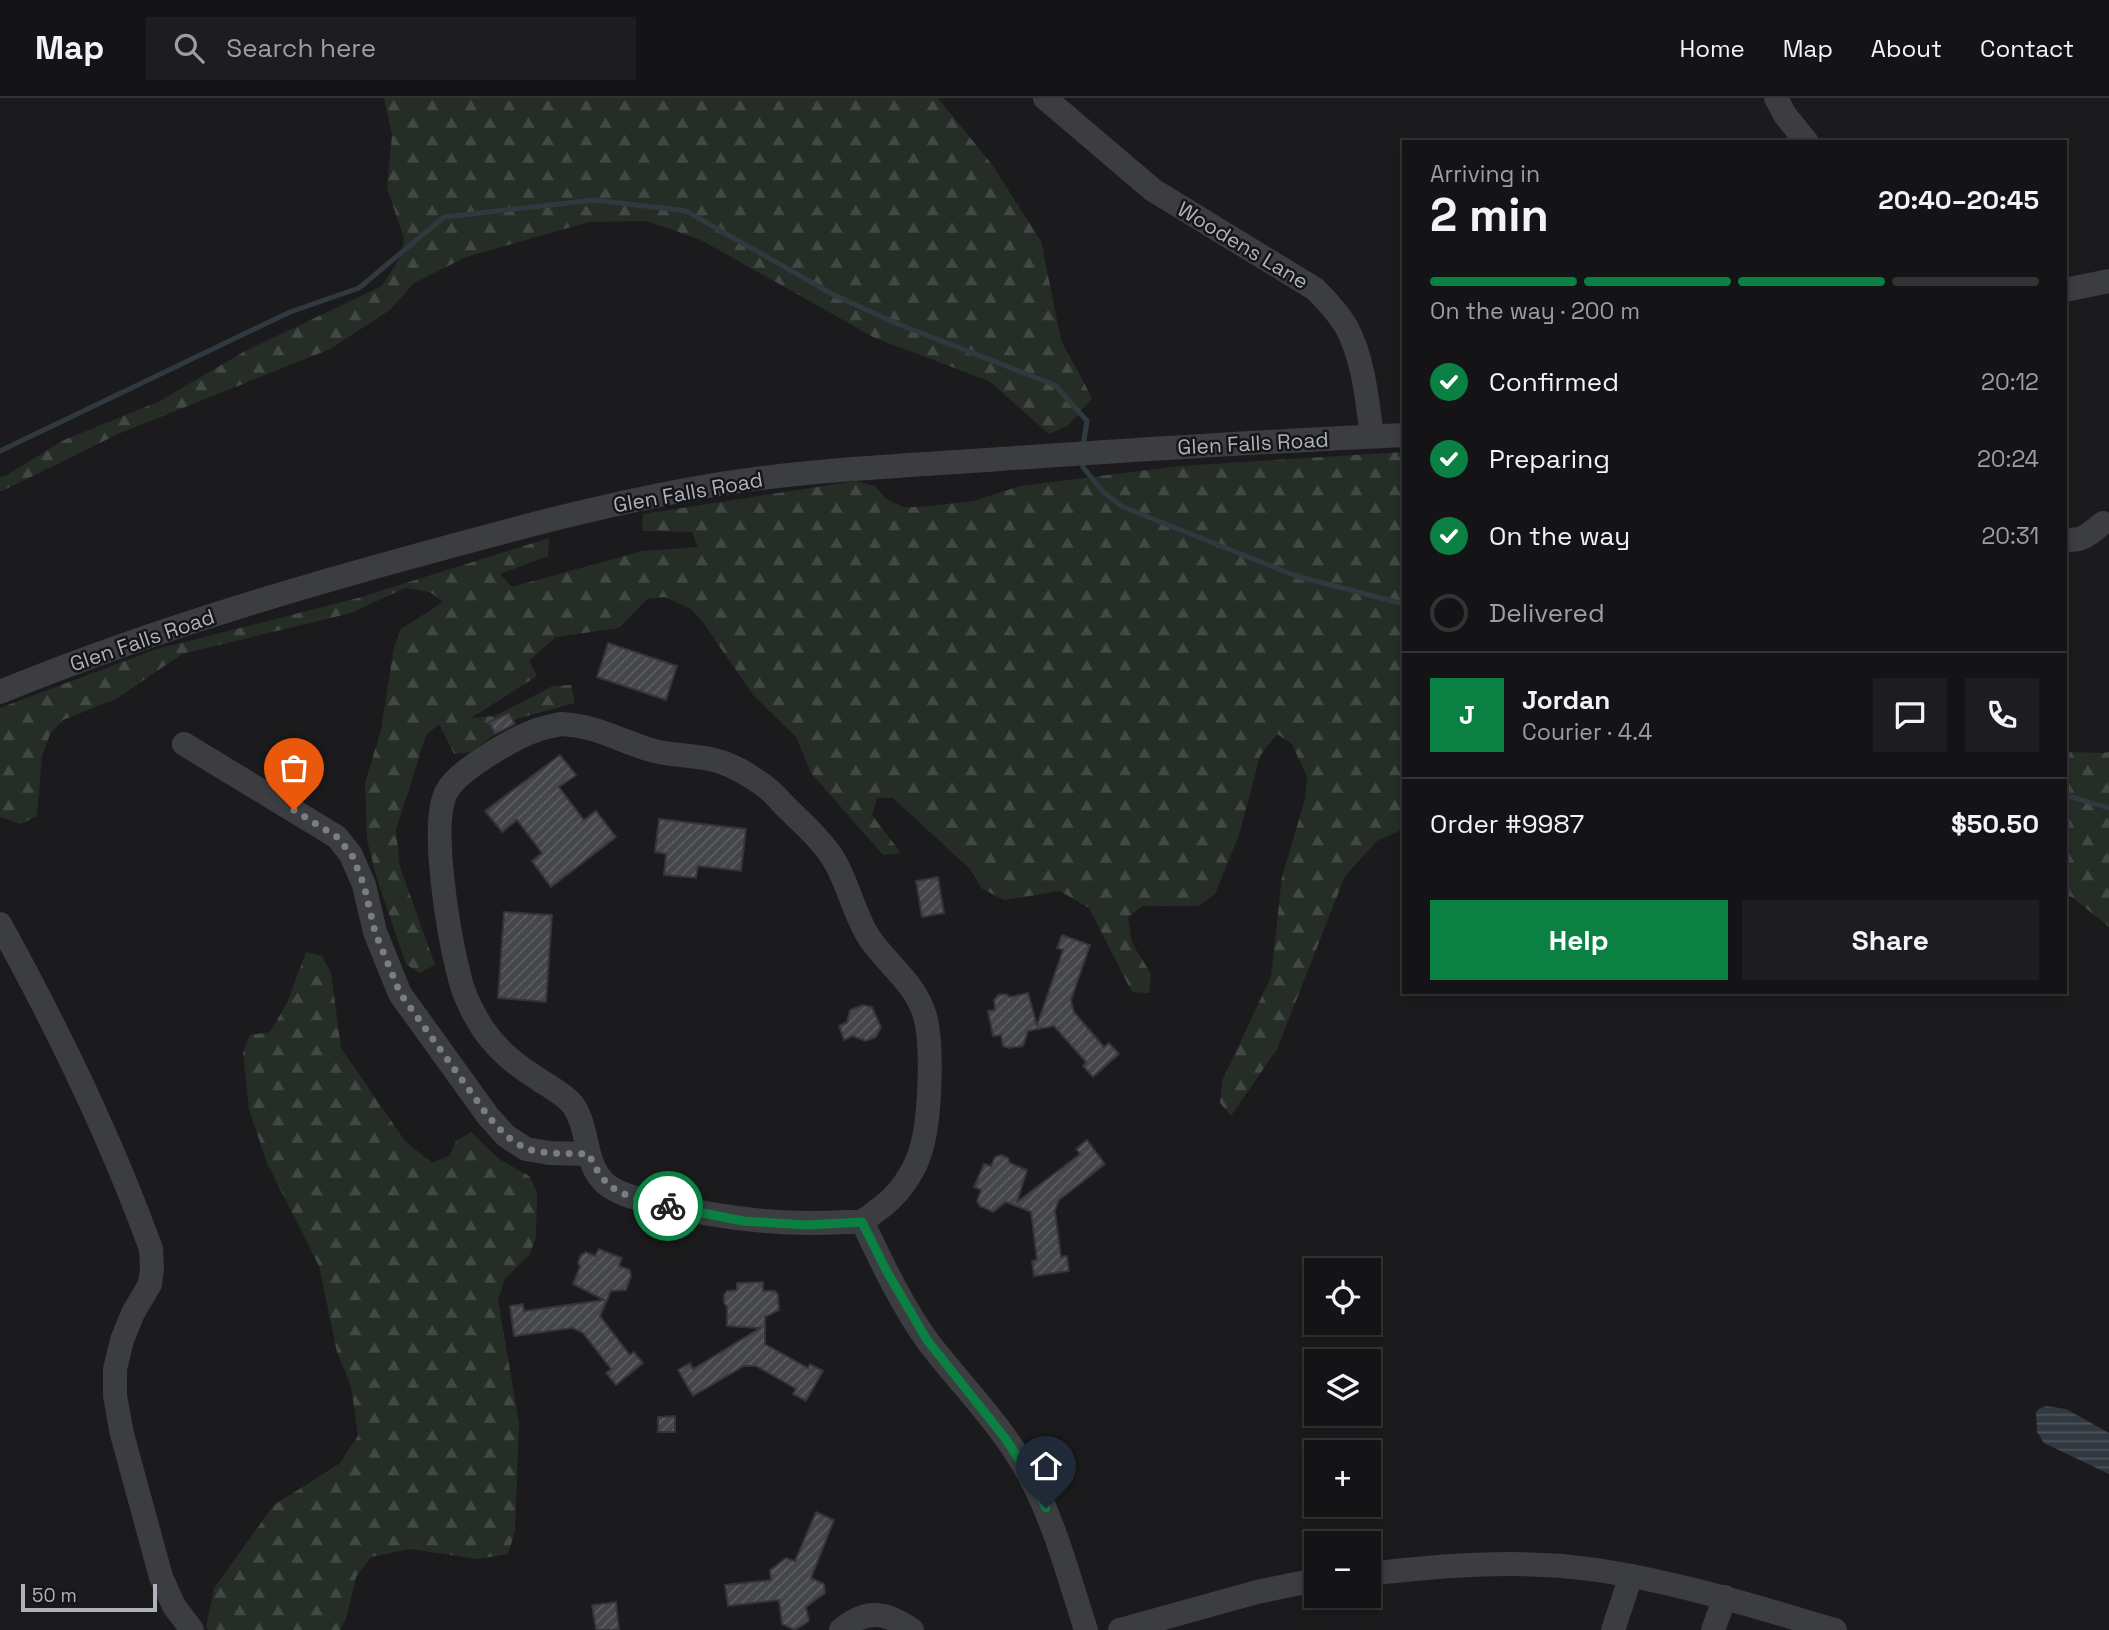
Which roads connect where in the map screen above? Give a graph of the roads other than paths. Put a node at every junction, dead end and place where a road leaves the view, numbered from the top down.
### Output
1 (1045, 98) edge
2 (1776, 98) edge
3 (1805, 140) edge
4 (2109, 281) edge
5 (2067, 290) edge
6 (1402, 435) edge
7 (1372, 436) junction
8 (2103, 523) dead end
9 (2067, 539) edge
10 (0, 692) edge
11 (184, 744) dead end
12 (0, 924) edge
13 (589, 1154) junction
14 (862, 1222) junction
15 (1381, 1573) edge
16 (1631, 1576) junction
17 (1304, 1582) edge
18 (1725, 1597) junction
19 (192, 1630) edge
20 (841, 1630) edge
21 (912, 1630) edge
22 (1086, 1630) edge
23 (1120, 1630) edge
24 (1613, 1630) edge
25 (1713, 1630) edge
26 (1835, 1630) edge

1 - 7 street, Woodens Lane
2 - 3 street
4 - 5 street
6 - 7 street, Glen Falls Road
7 - 10 street, Glen Falls Road
8 - 9 street
11 - 13 street
12 - 19 street
13 - 14 street
13 - 14 street
14 - 22 street
15 - 16 street
16 - 18 street
16 - 24 street
17 - 23 street
18 - 25 street
18 - 26 street
20 - 21 street

